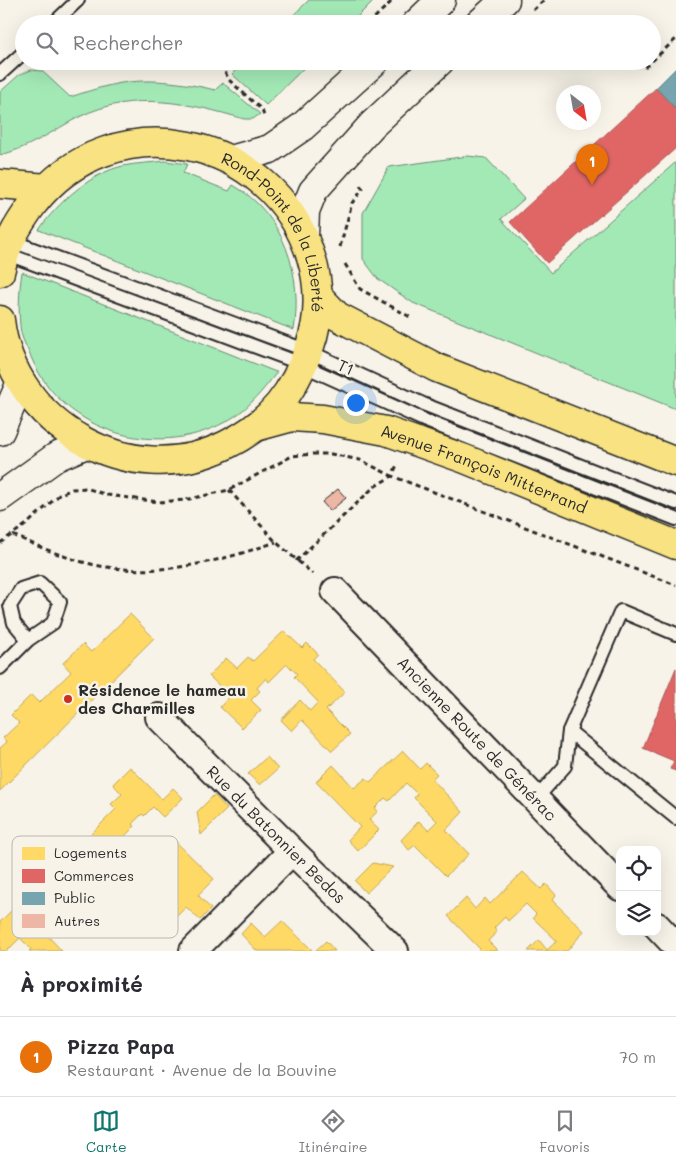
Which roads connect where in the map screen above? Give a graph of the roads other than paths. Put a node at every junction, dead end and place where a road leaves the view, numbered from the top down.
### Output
1 (78, 0) edge
2 (441, 0) edge
3 (505, 0) edge
4 (62, 15) edge
5 (425, 15) edge
6 (489, 15) edge
7 (15, 60) edge
8 (366, 70) edge
9 (430, 70) edge
10 (0, 74) edge
11 (231, 160) junction
12 (0, 184) edge
13 (47, 188) junction
14 (304, 236) junction
15 (3, 250) edge
16 (318, 296) junction
17 (0, 321) edge
18 (306, 358) junction
19 (21, 382) junction
20 (256, 428) junction
21 (0, 431) edge
22 (86, 444) junction
23 (676, 462) edge
24 (0, 497) edge
25 (676, 503) edge
26 (676, 519) edge
27 (676, 545) edge
28 (336, 591) road end
29 (676, 634) edge
30 (28, 640) junction
31 (0, 668) edge
32 (159, 717) dead end
33 (569, 731) junction
34 (536, 799) junction
35 (676, 818) edge
36 (292, 852) junction
37 (616, 883) edge
38 (661, 930) edge
39 (676, 946) edge
40 (193, 951) edge
41 (395, 951) edge

1 - 4 lane
2 - 5 street
3 - 6 street
7 - 10 lane
8 - 11 street
9 - 14 street
11 - 13 main road, Rond-Point de la Liberté
11 - 14 main road, Rond-Point de la Liberté
12 - 13 main road
13 - 15 main road, Rond-Point de la Liberté
14 - 16 main road, Rond-Point de la Liberté
15 - 18 lane, T1 / T1
16 - 18 main road, Rond-Point de la Liberté
16 - 23 main road
17 - 19 main road, Rond-Point de la Liberté
18 - 20 main road, Rond-Point de la Liberté
18 - 25 lane, T1 / T1
18 - 26 lane, T1 / T1
19 - 21 street
19 - 22 main road, Rond-Point de la Liberté
20 - 22 main road, Rond-Point de la Liberté
20 - 27 main road, Avenue François Mitterrand
22 - 24 street
28 - 34 street, Ancienne Route de Générac
29 - 33 lane
30 - 30 lane
30 - 31 lane
32 - 36 street, Rue du Batonnier Bedos
33 - 34 lane
33 - 35 lane
34 - 37 street, Ancienne Route de Générac
36 - 40 street
36 - 41 street, Rue du Batonnier Bedos
38 - 39 street

